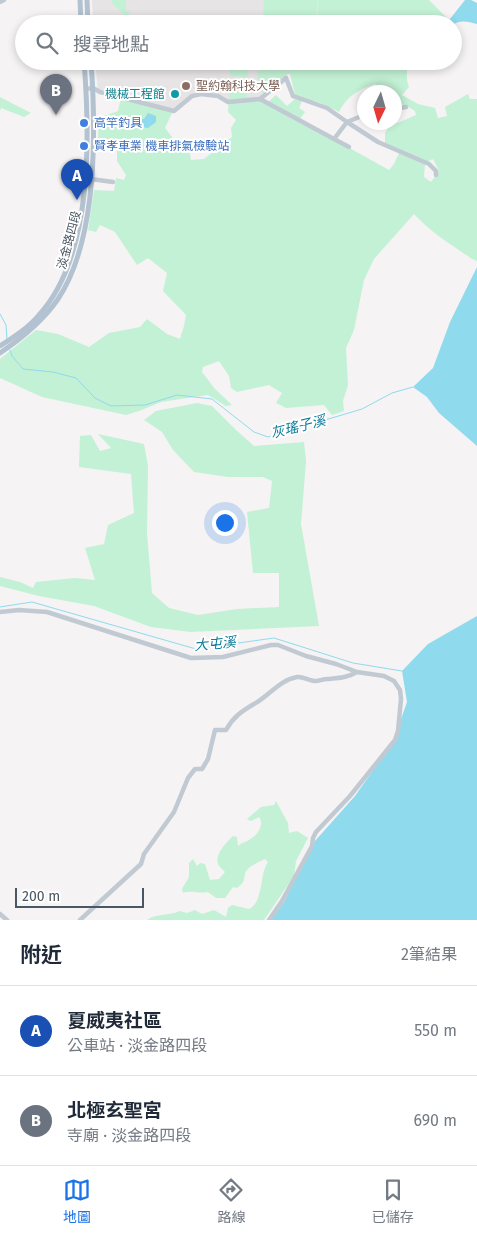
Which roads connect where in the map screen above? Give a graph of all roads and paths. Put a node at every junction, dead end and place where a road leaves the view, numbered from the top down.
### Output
1 (4, 0) edge
2 (80, 0) edge
3 (87, 0) edge
4 (0, 2) edge
5 (81, 15) edge
6 (88, 15) edge
7 (85, 70) edge
8 (92, 70) edge
9 (93, 88) junction
10 (86, 89) junction
11 (293, 96) junction
12 (260, 99) junction
13 (313, 103) dead end
14 (406, 107) dead end
15 (402, 108) edge
16 (357, 118) edge
17 (347, 122) junction
18 (334, 139) junction
19 (349, 147) dead end
20 (436, 175) dead end
21 (91, 179) junction
22 (113, 182) dead end
23 (14, 340) junction
24 (1, 350) edge
25 (0, 612) edge
26 (357, 672) junction
27 (0, 914) edge
28 (7, 920) edge
29 (80, 920) edge
30 (269, 920) edge

1 - 4 street
2 - 5 main road
3 - 6 main road
7 - 10 main road, 淡金路四段
8 - 9 main road, 淡金路四段
9 - 10 street
9 - 12 street
9 - 21 main road, 淡金路四段
10 - 23 main road, 淡金路四段
11 - 12 street
11 - 13 street
11 - 17 street
12 - 18 street
14 - 15 street
16 - 17 street
17 - 18 street
17 - 20 street
18 - 19 street
21 - 22 street
21 - 23 main road, 淡金路四段
23 - 24 main road
25 - 26 street
26 - 29 street
26 - 30 street
27 - 28 street

